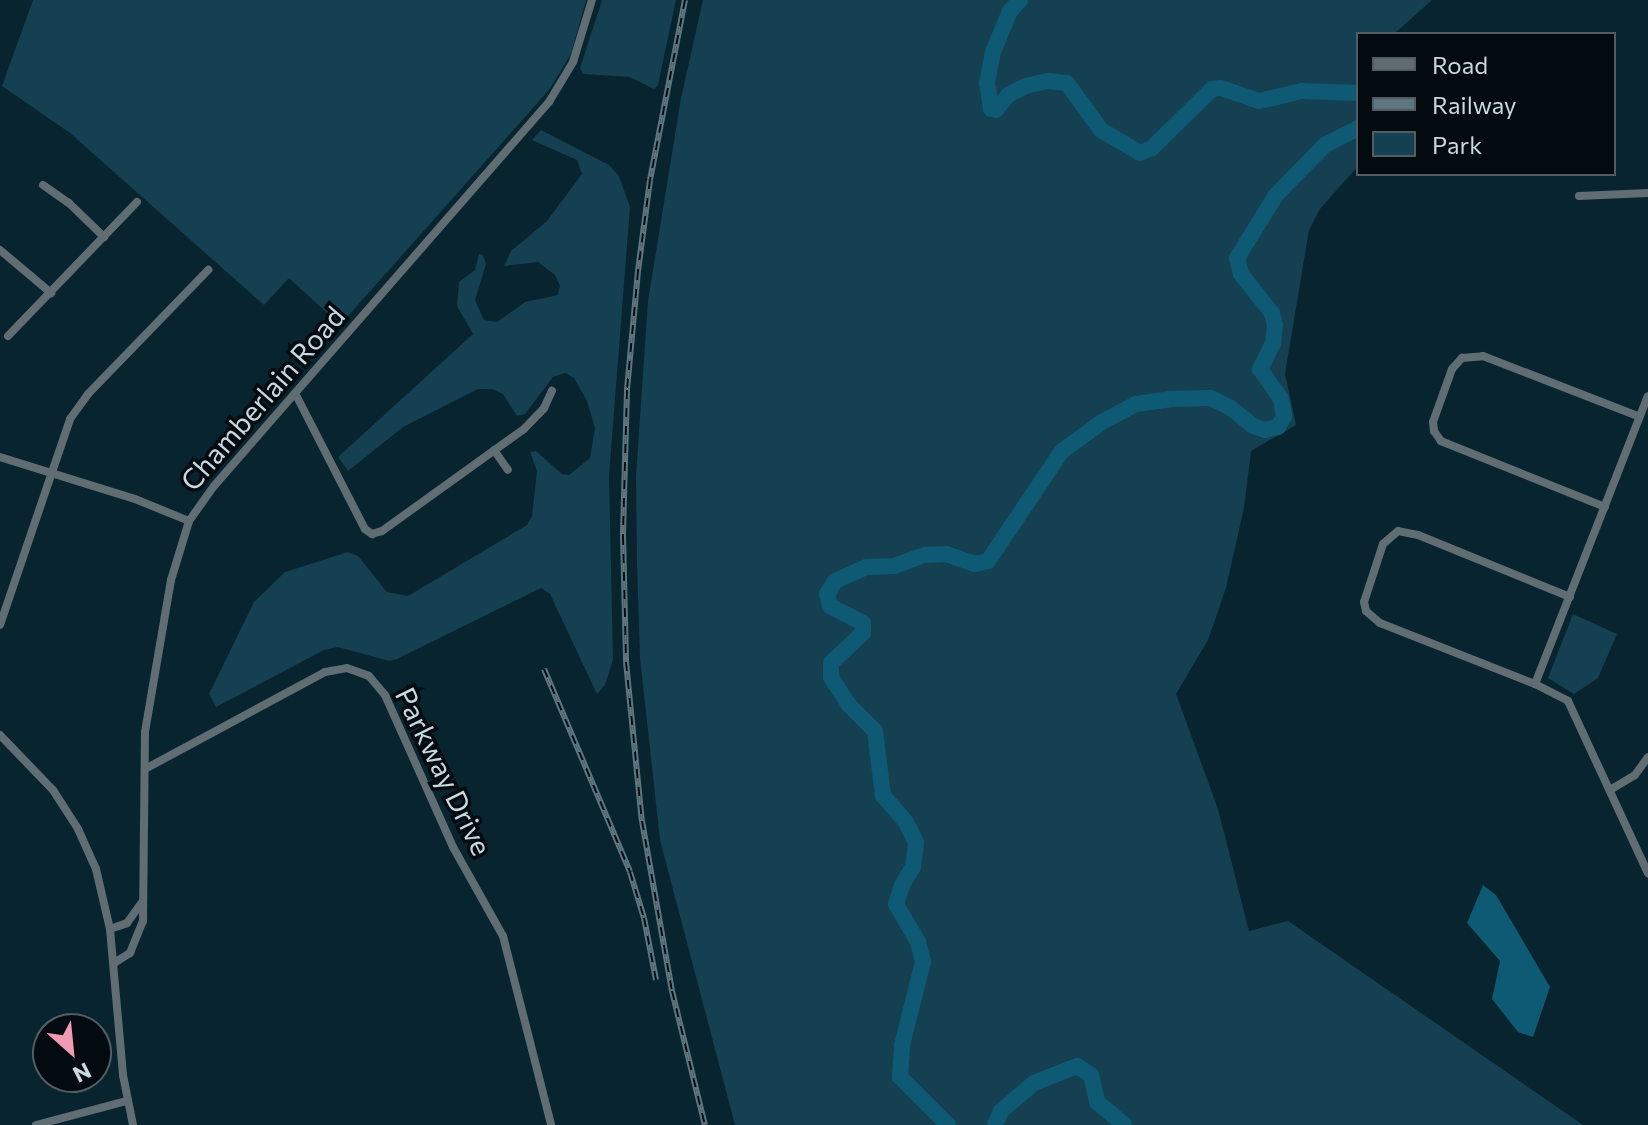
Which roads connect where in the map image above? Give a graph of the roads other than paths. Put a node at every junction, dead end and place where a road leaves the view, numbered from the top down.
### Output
1 (592, 0) edge
2 (43, 185) dead end
3 (1648, 193) edge
4 (1579, 196) dead end
5 (137, 202) dead end
6 (104, 237) junction
7 (0, 250) edge
8 (208, 270) dead end
9 (51, 293) junction
10 (8, 336) dead end
11 (552, 391) dead end
12 (295, 393) junction
13 (1648, 396) edge
14 (1640, 417) junction
15 (494, 450) junction
16 (0, 457) edge
17 (508, 470) dead end
18 (49, 473) junction
19 (1605, 507) junction
20 (189, 521) junction
21 (1570, 597) junction
22 (0, 625) edge
23 (1535, 684) junction
24 (0, 735) edge
25 (1648, 757) edge
26 (145, 769) junction
27 (1610, 790) junction
28 (1648, 873) edge
29 (144, 898) junction
30 (110, 929) junction
31 (114, 963) junction
32 (127, 1101) junction
33 (36, 1125) edge
34 (133, 1125) edge
35 (551, 1125) edge

1 - 12 street, Chamberlain Road
2 - 6 street
3 - 4 street
5 - 6 street
6 - 9 street
7 - 9 street
8 - 18 street
9 - 10 street
11 - 15 street
12 - 15 street
12 - 20 street, Chamberlain Road
13 - 14 street
14 - 19 street
14 - 19 street
15 - 17 street
16 - 18 street
18 - 20 street
18 - 22 street
19 - 21 street
20 - 26 street, Chamberlain Road
21 - 23 street
21 - 23 street
23 - 27 street
24 - 30 street
25 - 27 street
26 - 29 street, Chamberlain Road
26 - 35 street, Parkway Drive
27 - 28 street
29 - 30 street
29 - 31 street, Chamberlain Road
30 - 31 street
31 - 32 street
32 - 33 street
32 - 34 street

